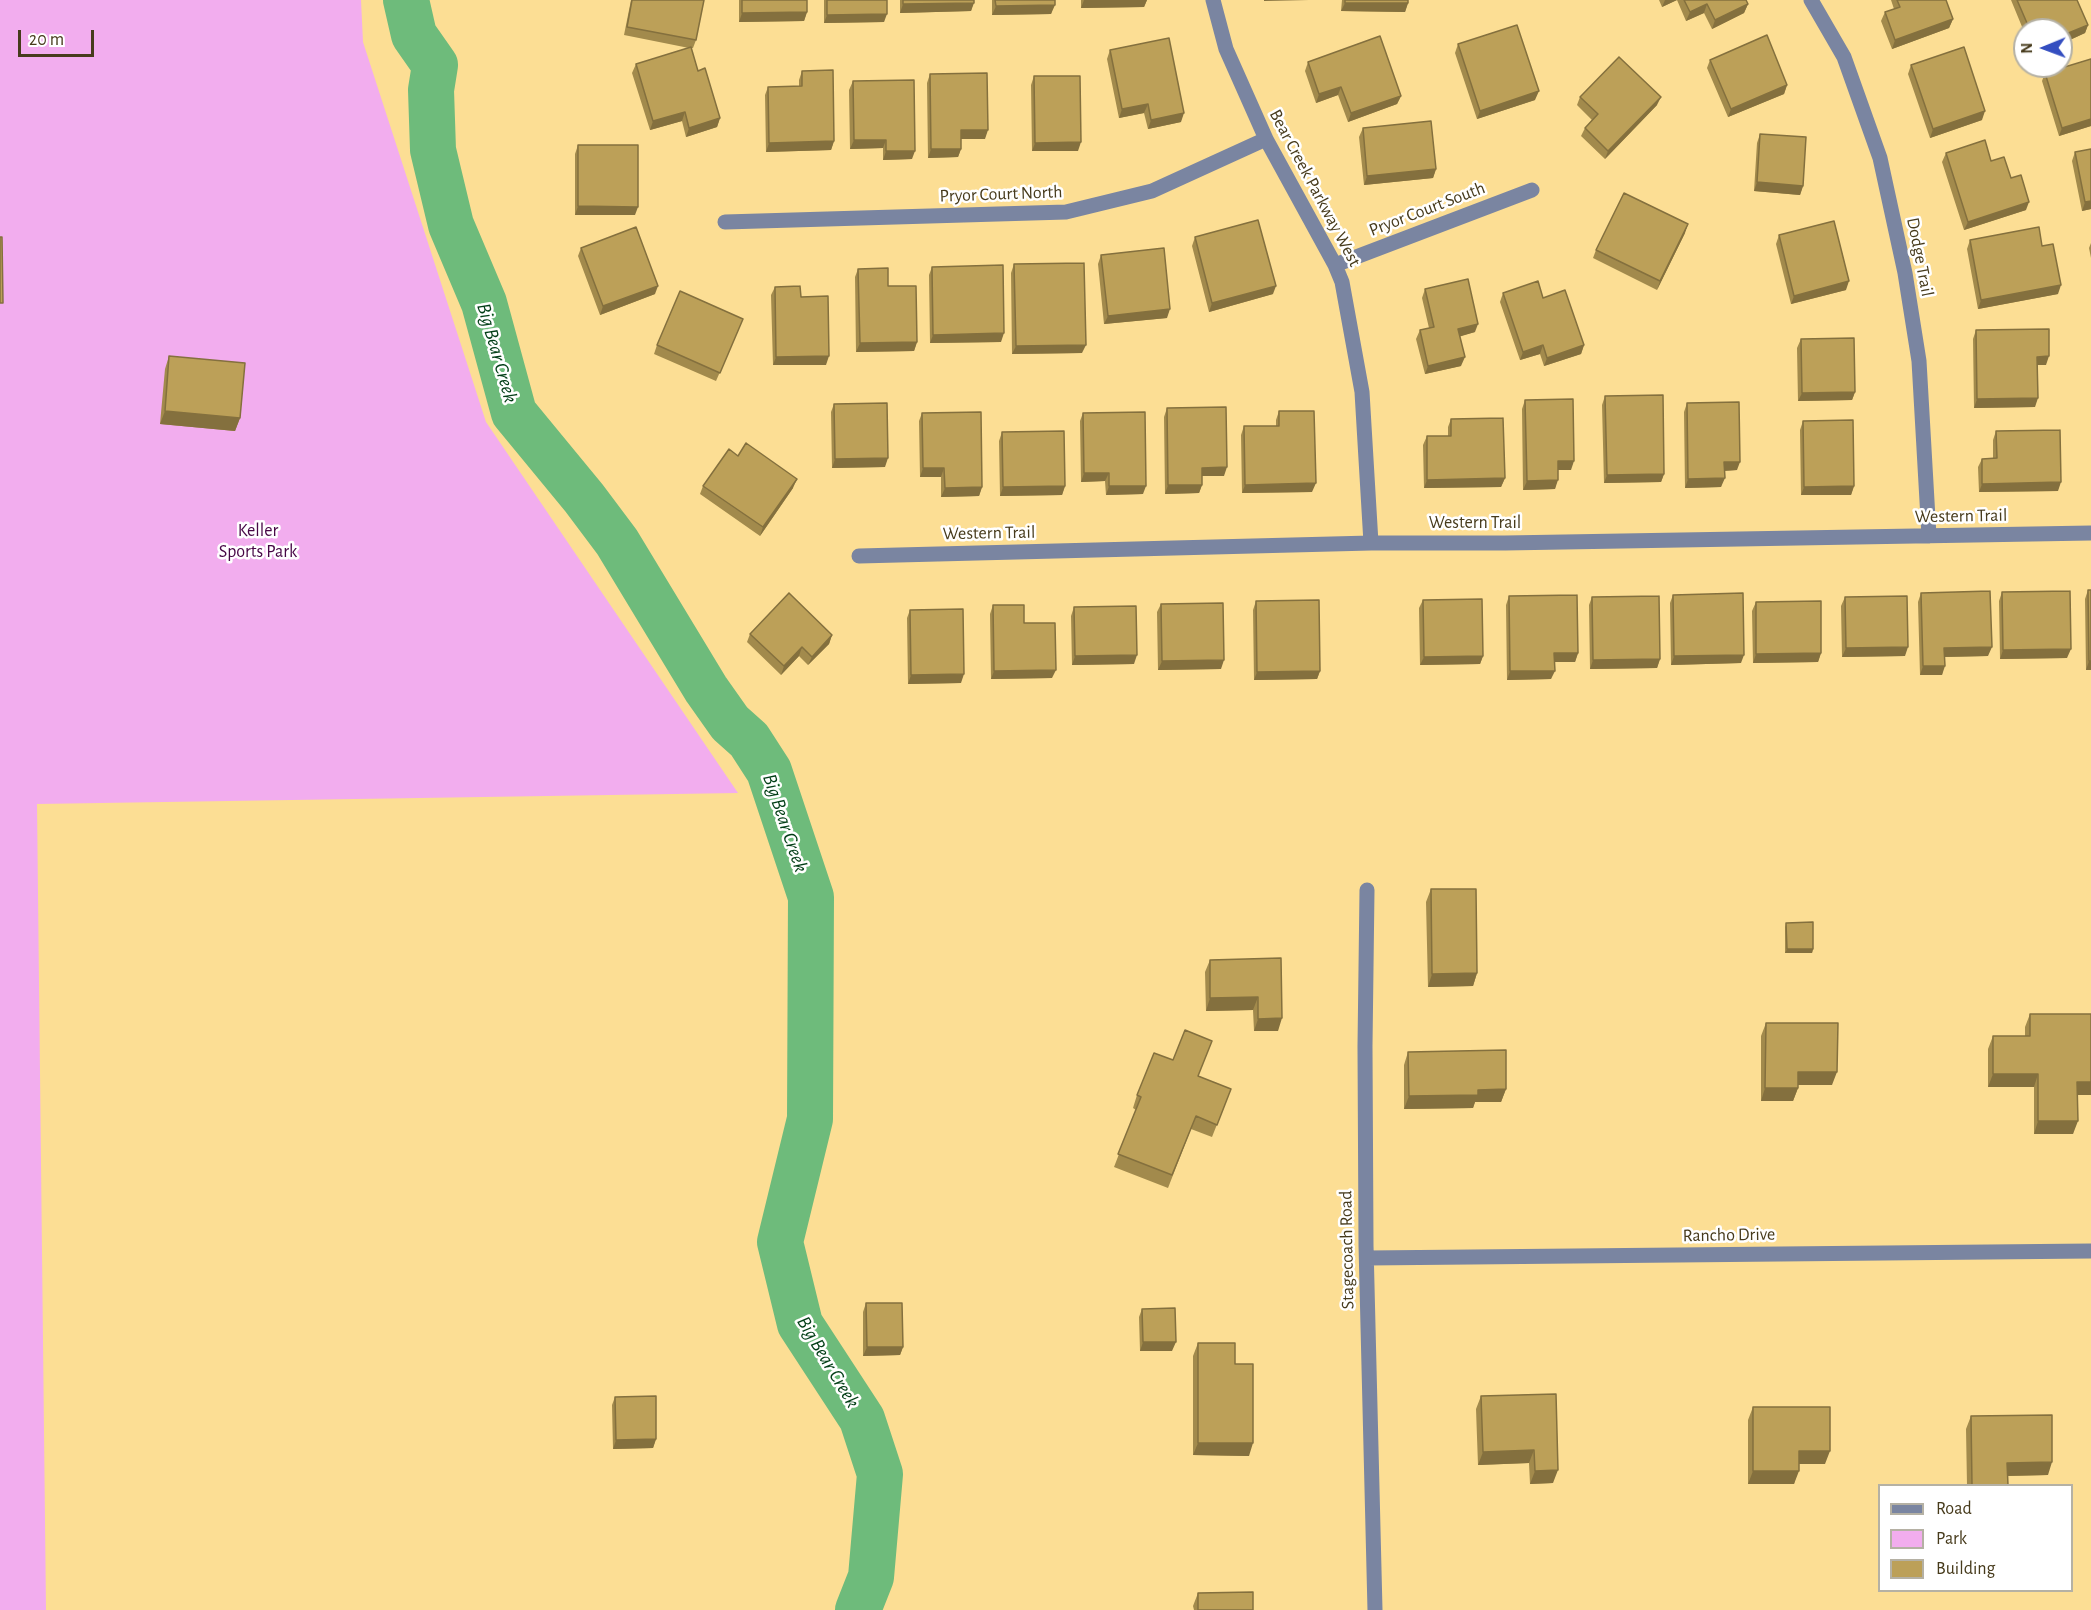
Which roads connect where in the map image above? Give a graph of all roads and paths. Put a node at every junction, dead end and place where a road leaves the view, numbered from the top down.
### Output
1 (1213, 0) edge
2 (1811, 0) edge
3 (1266, 139) junction
4 (1532, 190) dead end
5 (725, 222) dead end
6 (1335, 265) junction
7 (2091, 533) edge
8 (1929, 536) junction
9 (1371, 543) junction
10 (859, 556) dead end
11 (1367, 890) dead end
12 (2091, 1251) edge
13 (1367, 1258) junction
14 (1375, 1610) edge

1 - 3 street, Bear Creek Parkway West
2 - 8 street, Dodge Trail
3 - 5 street, Pryor Court North
3 - 6 street, Bear Creek Parkway West
4 - 6 street, Pryor Court South
6 - 9 street, Bear Creek Parkway West
7 - 8 street, Western Trail
8 - 9 street, Western Trail
9 - 10 street, Western Trail
11 - 13 street, Stagecoach Road
12 - 13 street, Rancho Drive
13 - 14 street, Stagecoach Road

